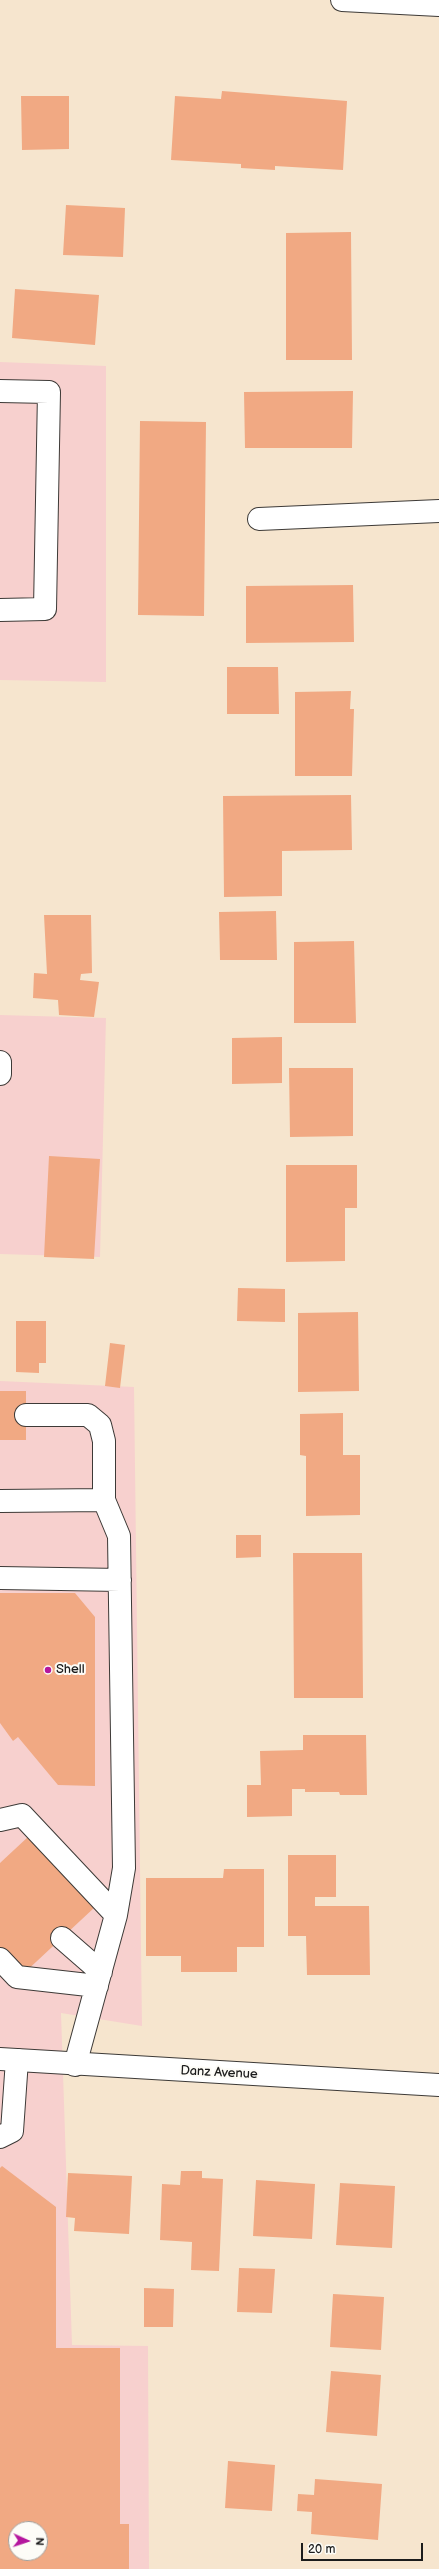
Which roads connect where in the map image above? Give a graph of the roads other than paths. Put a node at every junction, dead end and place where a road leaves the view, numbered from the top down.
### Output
1 (342, 0) edge
2 (439, 5) edge
3 (0, 391) edge
4 (439, 510) edge
5 (259, 519) dead end
6 (0, 610) edge
7 (0, 1062) edge
8 (0, 1074) edge
9 (26, 1415) dead end
10 (104, 1500) junction
11 (0, 1501) edge
12 (0, 1578) edge
13 (120, 1580) junction
14 (0, 1820) edge
15 (116, 1915) junction
16 (62, 1938) dead end
17 (0, 1959) edge
18 (99, 1979) junction
19 (8, 2060) edge
20 (75, 2065) junction
21 (439, 2085) edge
22 (0, 2137) edge

1 - 2 street
3 - 6 street
4 - 5 street
7 - 8 street
9 - 10 street
10 - 11 street
10 - 13 street
12 - 13 street
13 - 15 street
14 - 15 street
15 - 18 street
16 - 18 street
17 - 18 street
18 - 20 street
19 - 20 street, Danz Avenue
19 - 22 street
20 - 21 street, Danz Avenue

